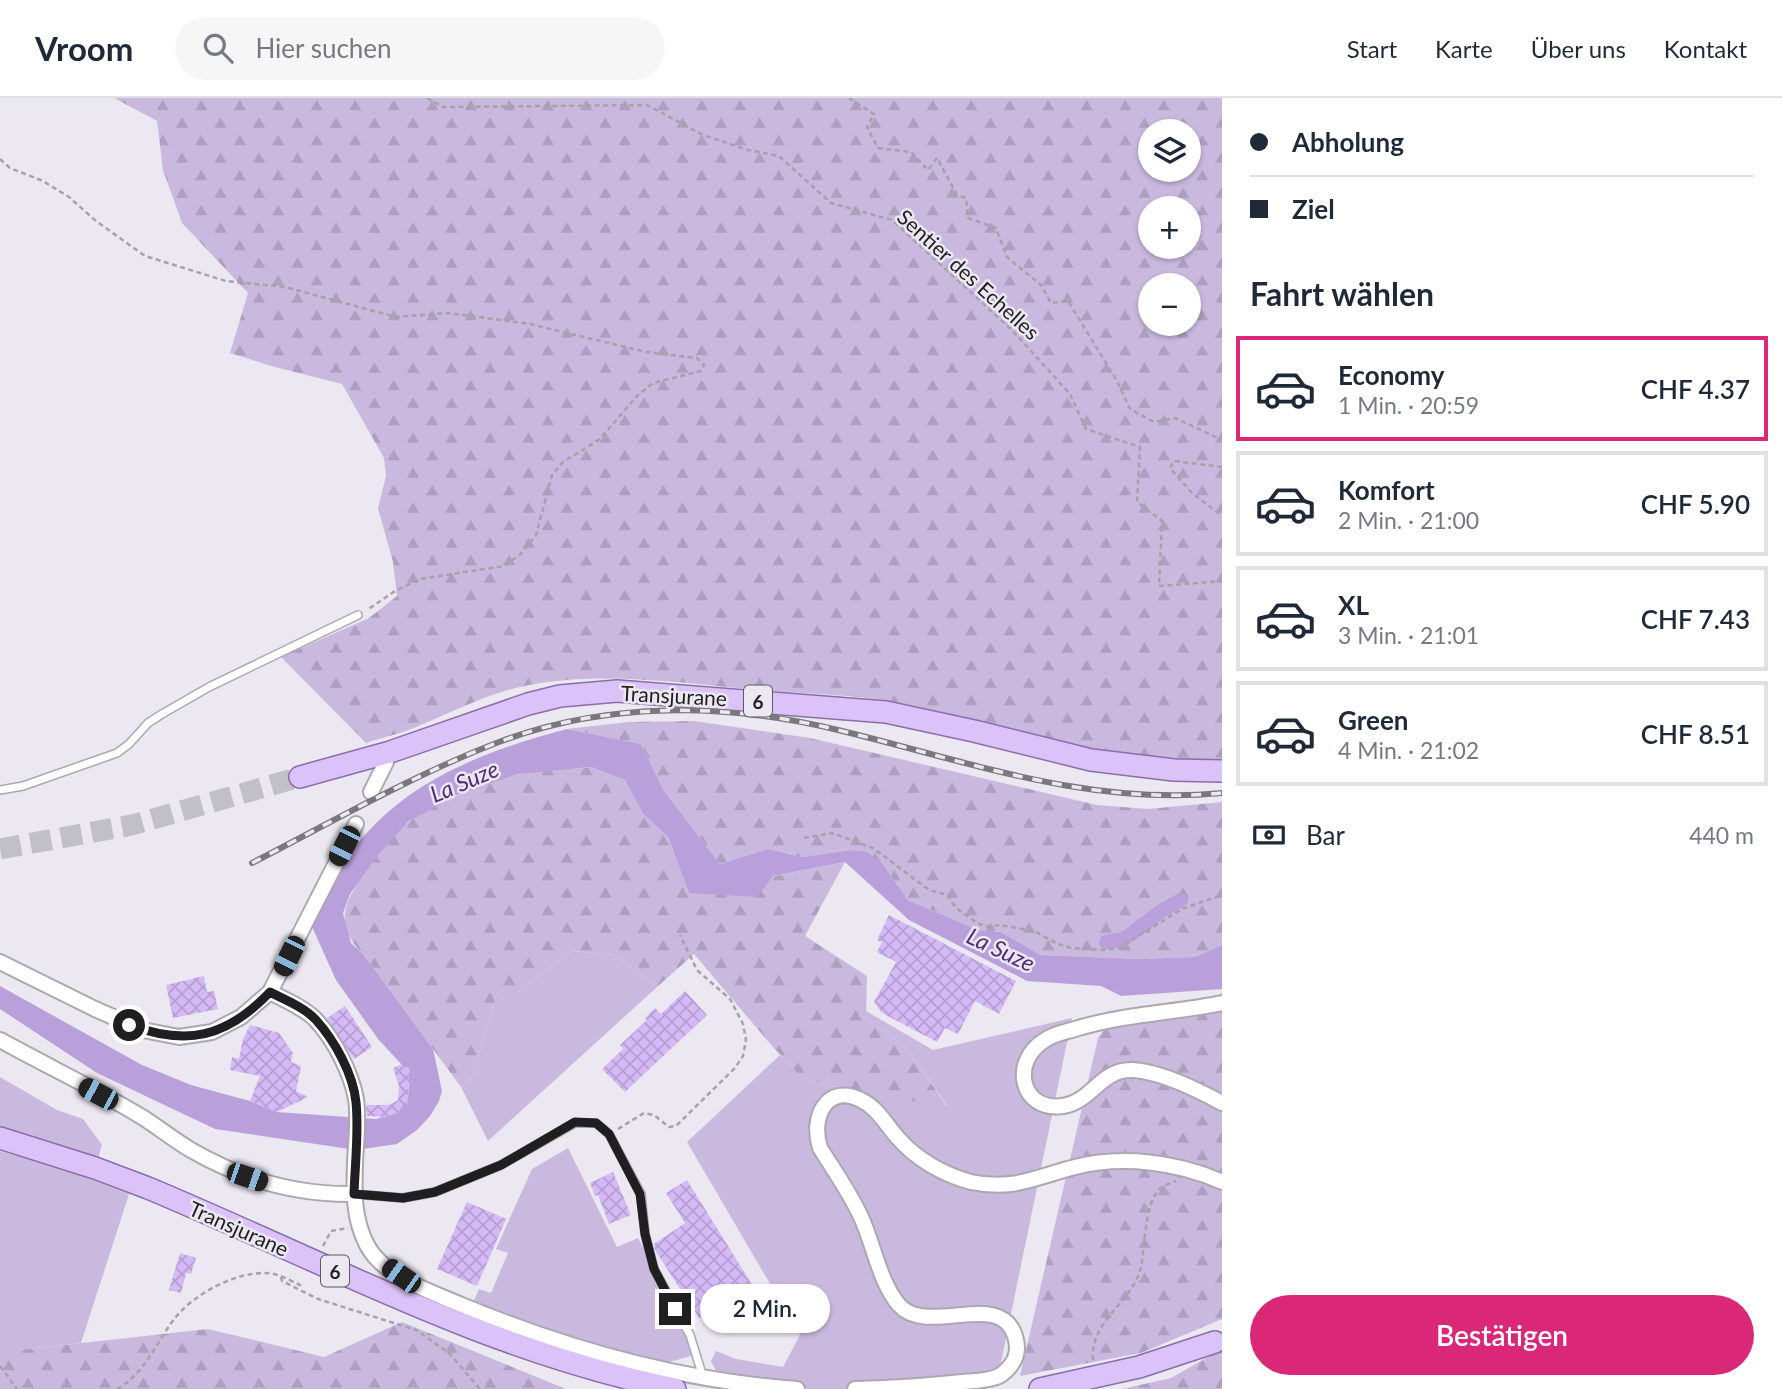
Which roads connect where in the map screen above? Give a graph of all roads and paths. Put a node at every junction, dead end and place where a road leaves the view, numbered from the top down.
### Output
1 (427, 98) edge
2 (849, 98) edge
3 (0, 159) edge
4 (1222, 440) edge
5 (1222, 467) edge
6 (1222, 516) edge
7 (1222, 581) edge
8 (359, 615) joint
9 (386, 762) dead end
10 (1222, 771) edge
11 (300, 778) tunnel mouth
12 (0, 790) edge
13 (371, 792) dead end
14 (356, 824) dead end
15 (804, 838) dead end
16 (1222, 895) edge
17 (680, 935) dead end
18 (0, 962) edge
19 (270, 992) junction
20 (1222, 1003) edge
21 (0, 1040) edge
22 (1222, 1103) edge
23 (609, 1134) junction
24 (0, 1138) edge
25 (1194, 1173) junction
26 (1222, 1182) edge
27 (354, 1194) junction
28 (358, 1226) junction
29 (319, 1253) dead end
30 (281, 1276) junction
31 (302, 1286) dead end
32 (1216, 1342) dead end
33 (0, 1366) edge
34 (1093, 1366) dead end
35 (703, 1377) junction
36 (17, 1389) edge
37 (117, 1389) edge
38 (480, 1389) edge
39 (675, 1389) edge
40 (797, 1389) edge
41 (855, 1389) edge
42 (1040, 1389) edge

1 - 7 path, Sentier des Echelles
2 - 4 path
3 - 8 path
5 - 6 path
8 - 12 lane
9 - 13 street
10 - 11 main road, Transjurane / 6
14 - 19 street
15 - 16 path
17 - 23 path
18 - 19 street
19 - 27 street
20 - 22 street
21 - 27 street
23 - 27 lane
23 - 35 lane
24 - 39 main road, Transjurane / 6
25 - 26 street
25 - 34 path
25 - 41 street
27 - 28 street
28 - 29 path
28 - 35 street
30 - 31 path
30 - 37 path
30 - 38 path
32 - 42 main road
33 - 36 path
35 - 40 street

